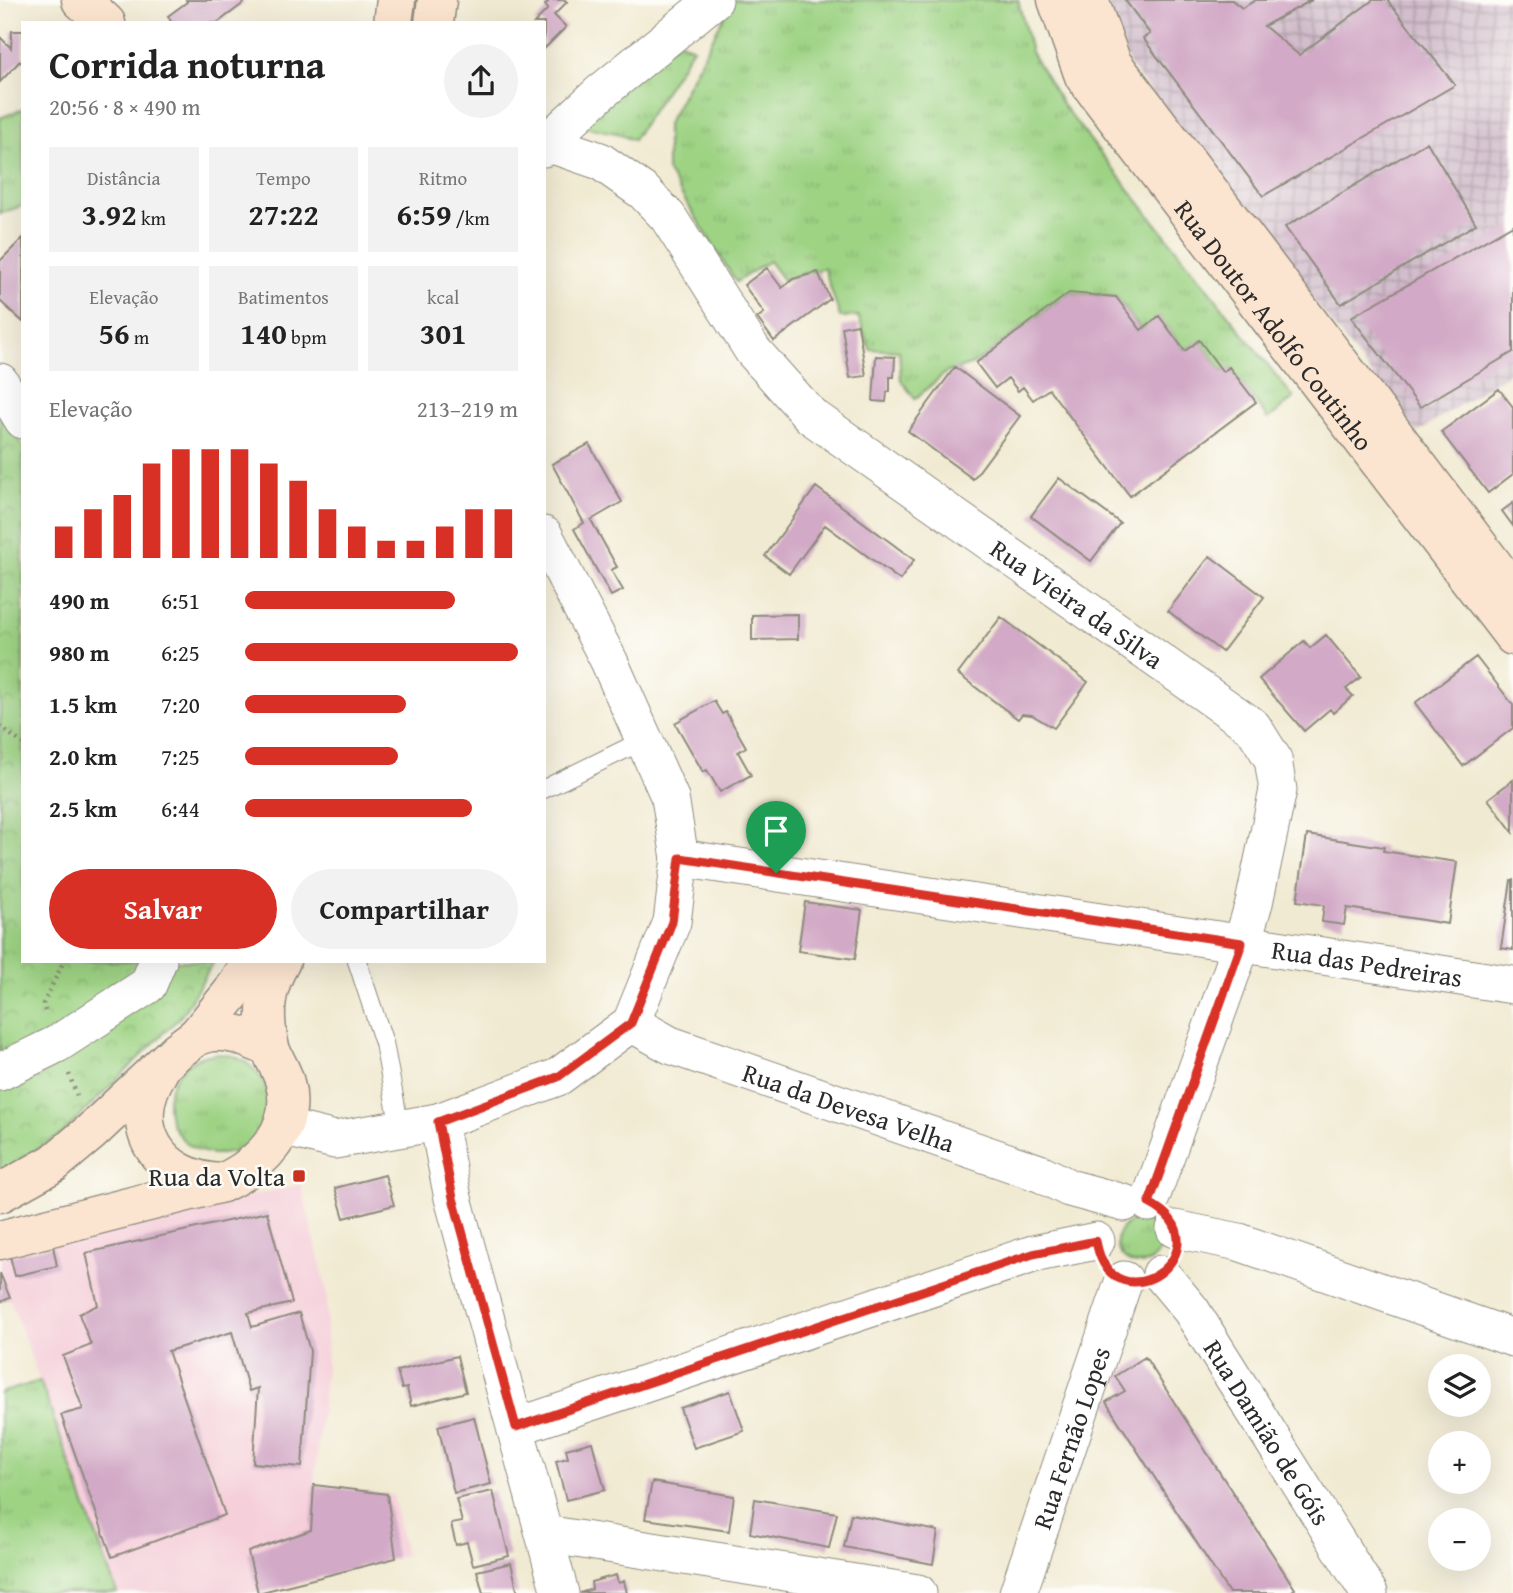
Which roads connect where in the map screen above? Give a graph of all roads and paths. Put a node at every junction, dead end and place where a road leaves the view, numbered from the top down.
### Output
1 (80, 0) edge
2 (396, 0) edge
3 (437, 0) edge
4 (714, 0) edge
5 (1056, 0) edge
6 (1089, 0) edge
7 (104, 21) edge
8 (393, 21) edge
9 (434, 21) edge
10 (546, 143) edge
11 (546, 144) edge
12 (0, 382) edge
13 (21, 417) edge
14 (546, 539) edge
15 (1513, 591) edge
16 (1513, 636) edge
17 (0, 726) edge
18 (644, 740) junction
19 (21, 742) edge
20 (546, 788) edge
21 (680, 858) junction
22 (1242, 943) junction
23 (63, 963) edge
24 (157, 963) edge
25 (251, 963) edge
26 (280, 963) edge
27 (358, 963) edge
28 (1513, 985) edge
29 (631, 1023) junction
30 (197, 1036) junction
31 (57, 1044) junction
32 (269, 1047) junction
33 (160, 1069) junction
34 (0, 1072) edge
35 (438, 1122) junction
36 (282, 1127) junction
37 (400, 1129) junction
38 (91, 1132) junction
39 (222, 1183) junction
40 (1069, 1188) junction
41 (0, 1193) edge
42 (1137, 1203) junction
43 (1175, 1229) junction
44 (1097, 1235) junction
45 (0, 1240) edge
46 (1161, 1274) junction
47 (1124, 1280) junction
48 (1513, 1338) edge
49 (516, 1427) junction
50 (545, 1534) junction
51 (560, 1593) edge
52 (918, 1593) edge
53 (1018, 1593) edge
54 (1369, 1593) edge

1 - 7 main road
2 - 8 main road
3 - 9 main road
4 - 10 street, Rua Vieira da Silva
5 - 16 main road, Rua Doutor Adolfo Coutinho
6 - 15 main road, Rua Doutor Adolfo Coutinho
11 - 22 street, Rua Vieira da Silva
12 - 13 street
14 - 18 street
17 - 19 path
18 - 20 lane
18 - 21 street
21 - 22 street, Rua das Pedreiras
21 - 29 street
22 - 28 street, Rua das Pedreiras
22 - 42 street, Rua Vieira da Silva
23 - 31 path
24 - 31 street
25 - 30 main road
26 - 32 main road
27 - 37 lane
29 - 35 street
29 - 40 street, Rua da Devesa Velha
30 - 32 main road
30 - 33 main road
31 - 34 street
31 - 38 path
32 - 36 main road
33 - 38 main road
33 - 39 main road
35 - 37 street
35 - 49 street
36 - 37 street
36 - 39 main road
38 - 41 main road
39 - 45 main road
40 - 42 street, Rua da Devesa Velha
40 - 44 street, Rua da Devesa Velha
42 - 43 street
42 - 44 street
43 - 46 street
43 - 48 street
44 - 47 street
44 - 49 street
46 - 47 street
46 - 54 street, Rua Damião de Góis
47 - 53 street, Rua Fernão Lopes
49 - 50 street
50 - 51 street
50 - 52 street

